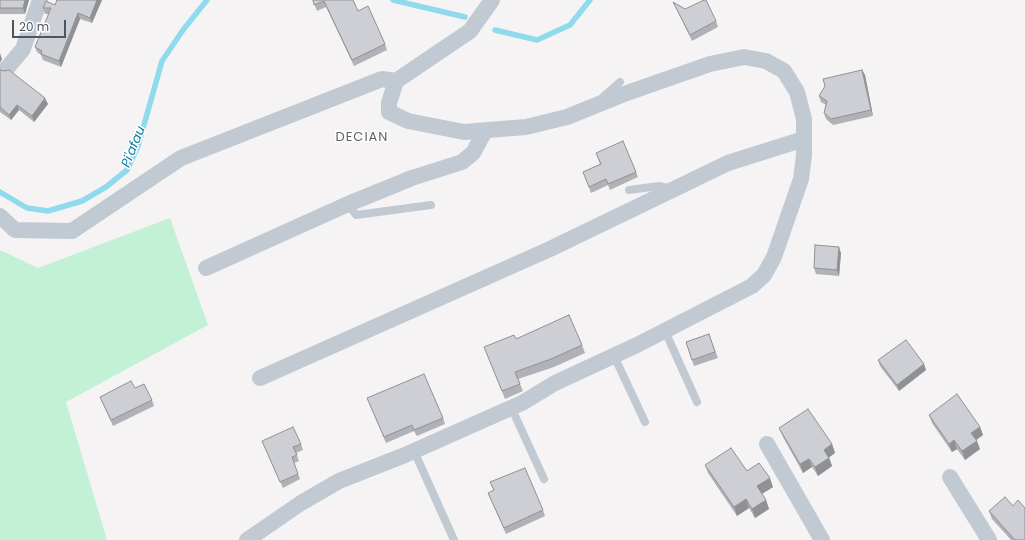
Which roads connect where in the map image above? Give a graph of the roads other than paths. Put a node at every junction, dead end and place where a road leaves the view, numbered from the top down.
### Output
1 (40, 0) edge
2 (492, 0) edge
3 (7, 68) dead end
4 (396, 81) junction
5 (620, 82) dead end
6 (590, 108) junction
7 (485, 131) junction
8 (804, 139) junction
9 (629, 190) dead end
10 (675, 190) junction
11 (348, 204) junction
12 (431, 205) dead end
13 (0, 216) edge
14 (206, 268) dead end
15 (665, 330) junction
16 (614, 356) junction
17 (260, 378) dead end
18 (697, 402) dead end
19 (511, 407) junction
20 (645, 422) dead end
21 (767, 444) dead end
22 (414, 451) junction
23 (950, 477) dead end
24 (544, 479) dead end
25 (248, 540) edge
26 (454, 540) edge
27 (822, 540) edge
28 (989, 540) edge

1 - 3 street
2 - 4 street
4 - 7 street
4 - 13 street
5 - 6 lane
6 - 7 street
6 - 8 street
7 - 11 street
8 - 10 street
8 - 15 street
9 - 10 lane
10 - 17 street
11 - 12 lane
11 - 14 street
15 - 16 street
15 - 18 lane
16 - 19 street
16 - 20 lane
19 - 22 street
19 - 24 lane
21 - 27 street
22 - 25 street
22 - 26 lane
23 - 28 street

